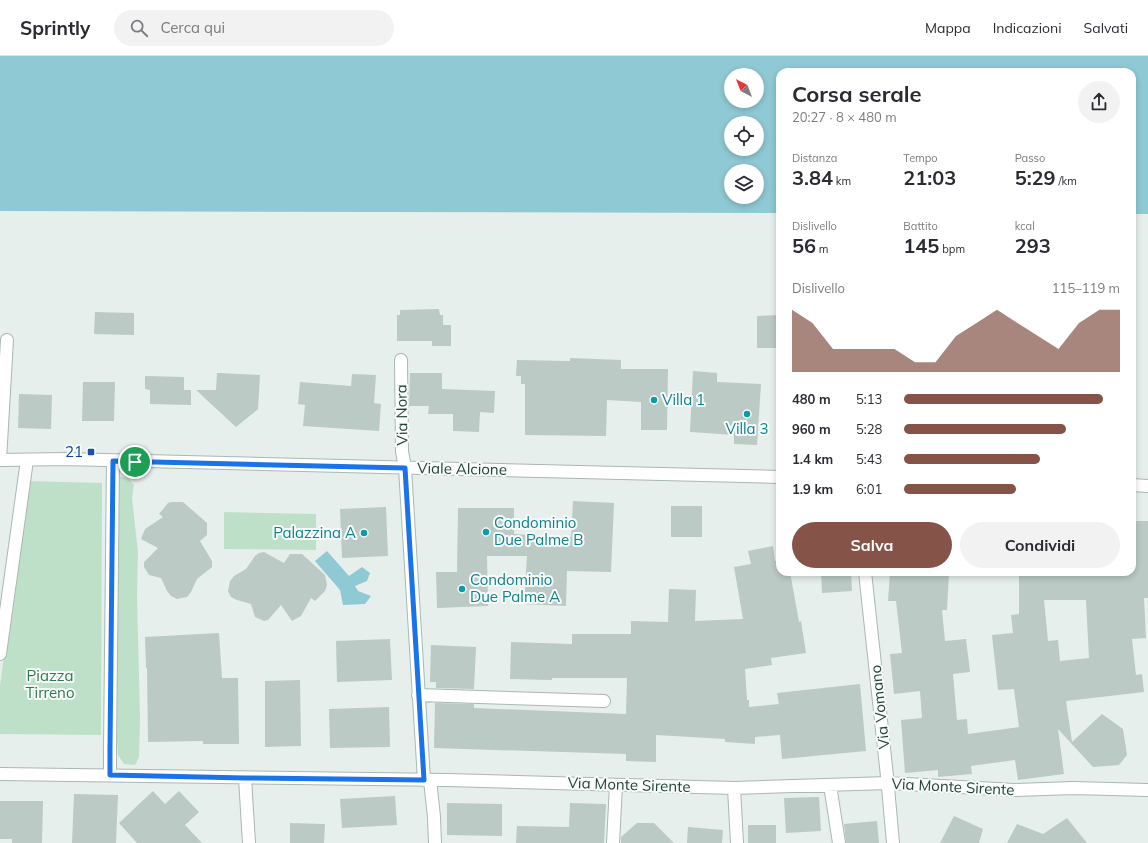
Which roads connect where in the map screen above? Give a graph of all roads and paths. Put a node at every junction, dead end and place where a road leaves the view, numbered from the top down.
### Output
1 (7, 340) dead end
2 (401, 360) dead end
3 (0, 460) edge
4 (27, 460) junction
5 (113, 461) junction
6 (405, 468) junction
7 (776, 477) edge
8 (1136, 485) edge
9 (1148, 486) edge
10 (865, 576) edge
11 (0, 654) edge
12 (418, 695) junction
13 (604, 701) dead end
14 (0, 774) edge
15 (110, 775) junction
16 (245, 778) junction
17 (423, 780) junction
18 (888, 783) junction
19 (616, 785) junction
20 (830, 785) junction
21 (734, 788) junction
22 (1148, 790) edge
23 (249, 843) edge
24 (435, 843) edge
25 (613, 843) edge
26 (737, 843) edge
27 (839, 843) edge
28 (893, 843) edge

1 - 3 street
2 - 6 street, Via Nora
3 - 4 street, Viale Alcione
4 - 5 street, Viale Alcione
4 - 11 street
5 - 6 street, Viale Alcione
5 - 15 street
6 - 7 street, Viale Alcione
6 - 12 street, Via Nora
8 - 9 street
10 - 18 street, Via Vomano
12 - 13 street
12 - 17 street, Via Nora
14 - 15 street, Via Monte Sirente
15 - 16 street, Via Monte Sirente
16 - 17 street, Via Monte Sirente
16 - 23 street
17 - 19 street, Via Monte Sirente
17 - 24 street, Via Nora
18 - 20 street, Via Monte Sirente
18 - 22 street, Via Monte Sirente
18 - 28 street, Via Vomano
19 - 21 street, Via Monte Sirente
19 - 25 street
20 - 21 street, Via Monte Sirente
20 - 27 street
21 - 26 street

